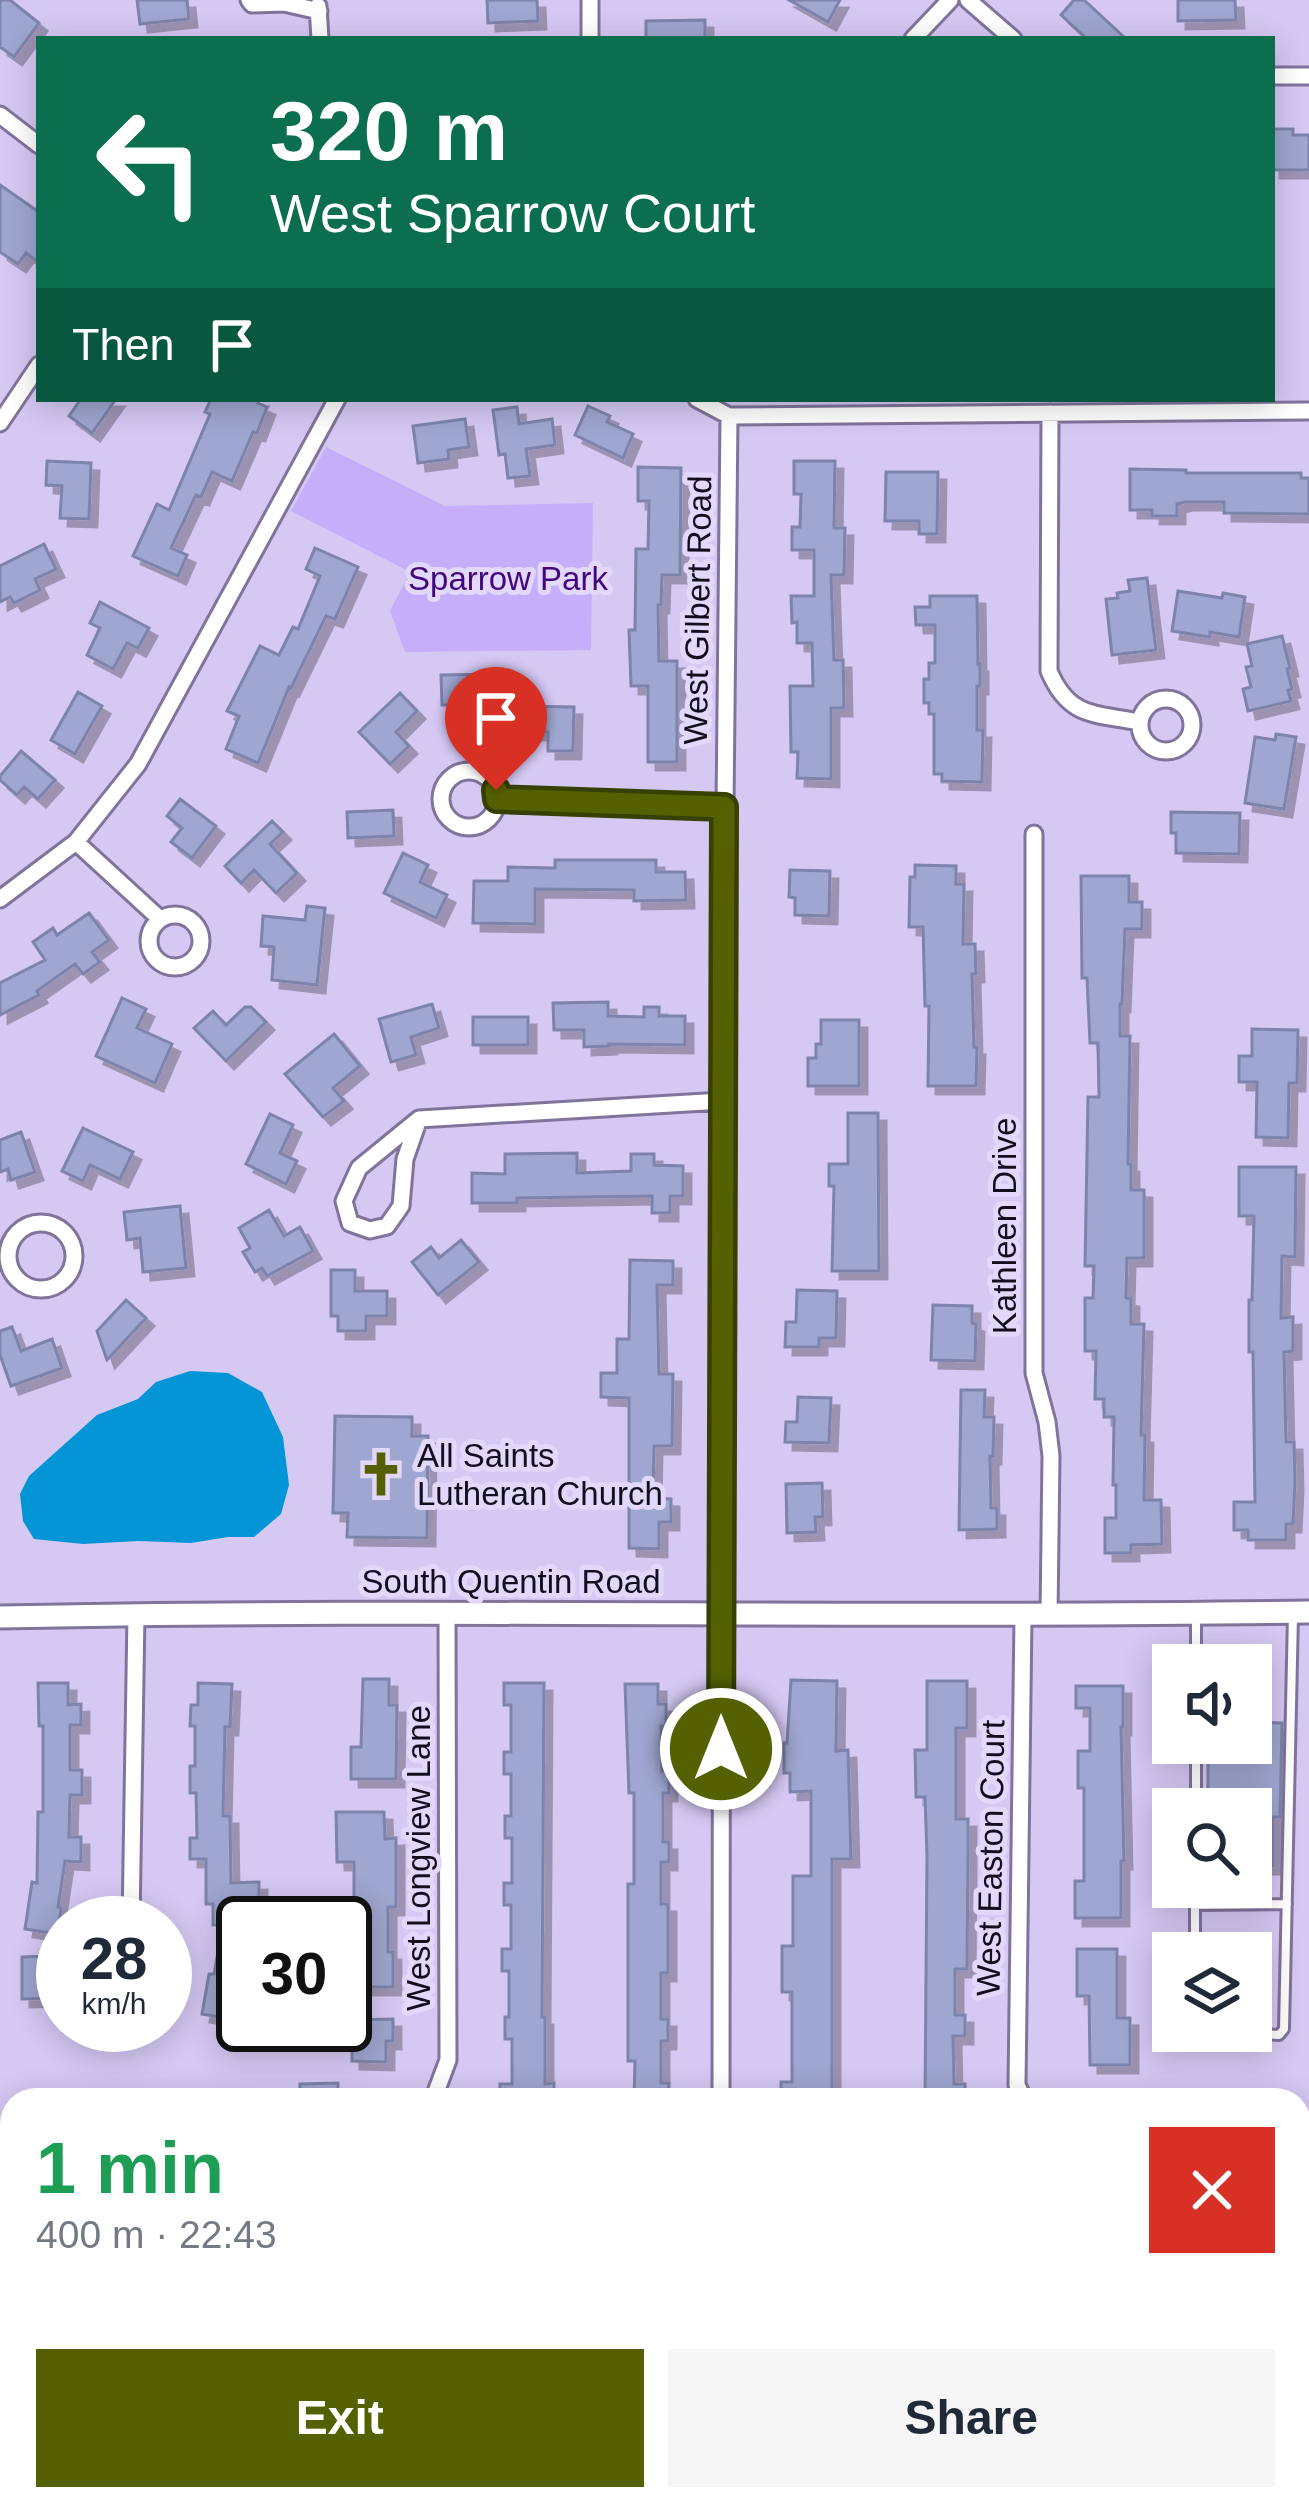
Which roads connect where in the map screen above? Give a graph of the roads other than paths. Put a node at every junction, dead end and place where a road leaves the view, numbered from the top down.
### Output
1 (249, 0) edge
2 (590, 0) edge
3 (950, 0) edge
4 (968, 0) edge
5 (318, 5) edge
6 (993, 33) edge
7 (320, 36) edge
8 (590, 36) edge
9 (916, 36) edge
10 (1275, 76) edge
11 (1309, 76) edge
12 (0, 115) edge
13 (36, 143) edge
14 (36, 369) edge
15 (335, 402) edge
16 (703, 402) edge
17 (1185, 405) edge
18 (1309, 411) edge
19 (1050, 413) junction
20 (729, 416) junction
21 (0, 423) edge
22 (1139, 722) dead end
23 (497, 799) dead end
24 (724, 807) junction
25 (1034, 834) dead end
26 (76, 842) junction
27 (0, 899) edge
28 (160, 919) dead end
29 (722, 1101) junction
30 (419, 1119) junction
31 (5, 1255) edge
32 (1301, 1612) edge
33 (447, 1613) junction
34 (136, 1614) junction
35 (721, 1614) junction
36 (1196, 1614) junction
37 (1023, 1616) junction
38 (1049, 1616) junction
39 (0, 1617) edge
40 (1196, 1644) edge
41 (131, 1896) edge
42 (1272, 1904) edge
43 (1287, 1904) junction
44 (1272, 2035) edge
45 (438, 2088) edge
46 (721, 2088) edge
47 (1018, 2088) edge

1 - 5 street
2 - 8 street
3 - 9 street
4 - 6 street
5 - 7 street
10 - 11 street
12 - 13 street
14 - 21 street
15 - 26 street
16 - 20 street
17 - 18 street
17 - 19 street
19 - 20 street
19 - 22 street
20 - 24 street, West Gilbert Road
23 - 24 street
24 - 29 street, West Gilbert Road
25 - 38 street, Kathleen Drive
26 - 27 street
26 - 28 street
29 - 30 street
29 - 35 street, West Gilbert Road
30 - 30 street
31 - 31 street
32 - 36 main road, South Quentin Road
32 - 43 lane
33 - 34 main road, South Quentin Road
33 - 35 main road, South Quentin Road
33 - 45 street, West Longview Lane
34 - 39 main road, South Quentin Road
34 - 41 street
35 - 37 main road, South Quentin Road
35 - 46 street, West Gilbert Road
36 - 38 main road, South Quentin Road
36 - 40 lane
37 - 38 main road, South Quentin Road
37 - 47 street, West Easton Court
42 - 43 lane
43 - 44 lane

